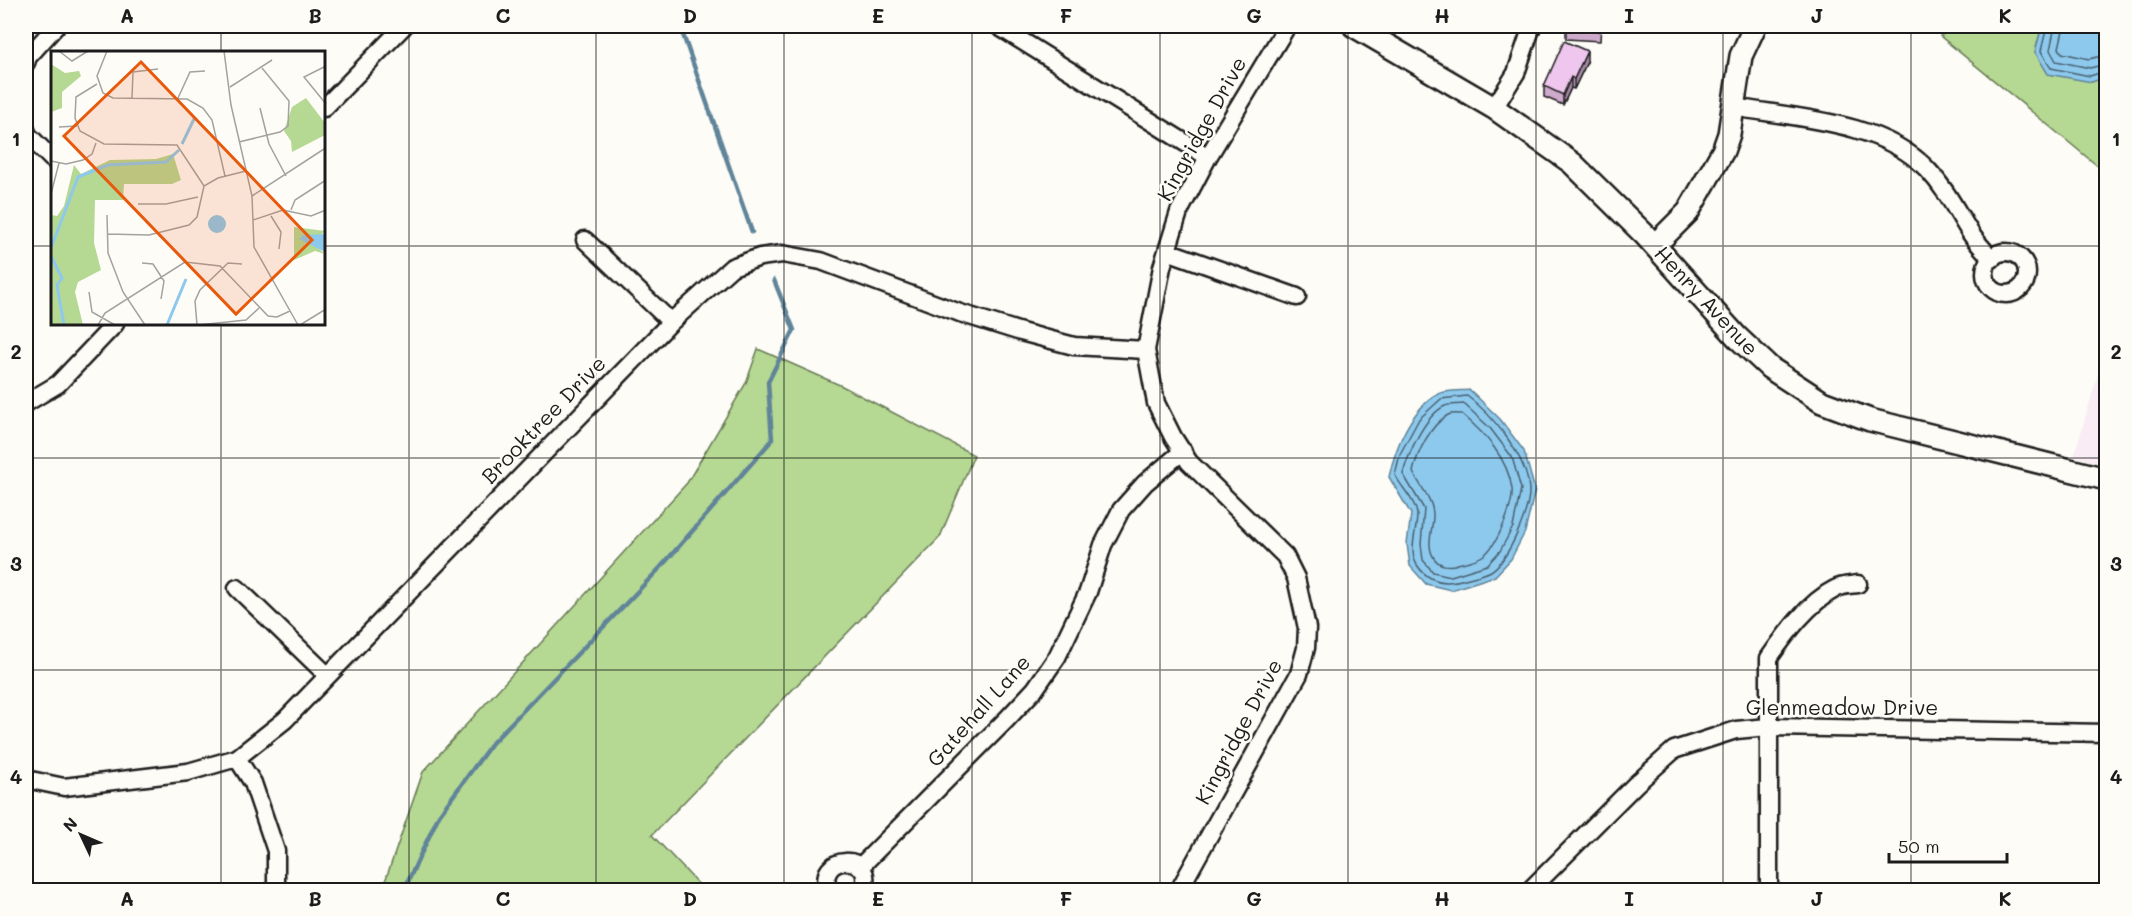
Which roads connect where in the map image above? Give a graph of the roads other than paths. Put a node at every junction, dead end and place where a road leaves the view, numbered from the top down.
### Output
1 (56, 26) edge
2 (404, 26) edge
3 (999, 26) edge
4 (1287, 26) edge
5 (1354, 26) edge
6 (1532, 26) edge
7 (1755, 26) edge
8 (26, 63) edge
9 (326, 106) edge
10 (1733, 107) junction
11 (1494, 108) junction
12 (26, 130) edge
13 (1208, 157) junction
14 (51, 158) edge
15 (585, 240) dead end
16 (1655, 245) junction
17 (1167, 251) junction
18 (1992, 259) dead end
19 (1297, 297) dead end
20 (671, 322) junction
21 (113, 326) edge
22 (1146, 350) junction
23 (26, 403) edge
24 (1183, 452) junction
25 (2106, 479) edge
26 (1858, 584) dead end
27 (237, 588) dead end
28 (327, 675) junction
29 (1768, 727) junction
30 (2106, 733) edge
31 (237, 758) junction
32 (26, 779) edge
33 (860, 867) junction
34 (276, 891) edge
35 (829, 891) edge
36 (863, 891) edge
37 (1179, 891) edge
38 (1530, 891) edge
39 (1768, 891) edge

1 - 8 street
2 - 9 street
3 - 13 street
4 - 13 street, Kingridge Drive
5 - 11 street, Henry Avenue
6 - 11 street
7 - 10 street
10 - 16 street
10 - 18 street
11 - 16 street, Henry Avenue
12 - 14 street
13 - 17 street, Kingridge Drive
15 - 20 street
16 - 25 street, Henry Avenue
17 - 19 street
17 - 22 street, Kingridge Drive
20 - 22 street, Brooktree Drive
20 - 28 street, Brooktree Drive
21 - 23 street
22 - 24 street, Kingridge Drive
24 - 33 street, Gatehall Lane
24 - 37 street, Kingridge Drive
26 - 29 street
27 - 28 street
28 - 31 street, Brooktree Drive
29 - 30 street, Glenmeadow Drive
29 - 38 street, Glenmeadow Drive
29 - 39 street
31 - 32 street, Brooktree Drive
31 - 34 street
33 - 35 street
33 - 36 street

